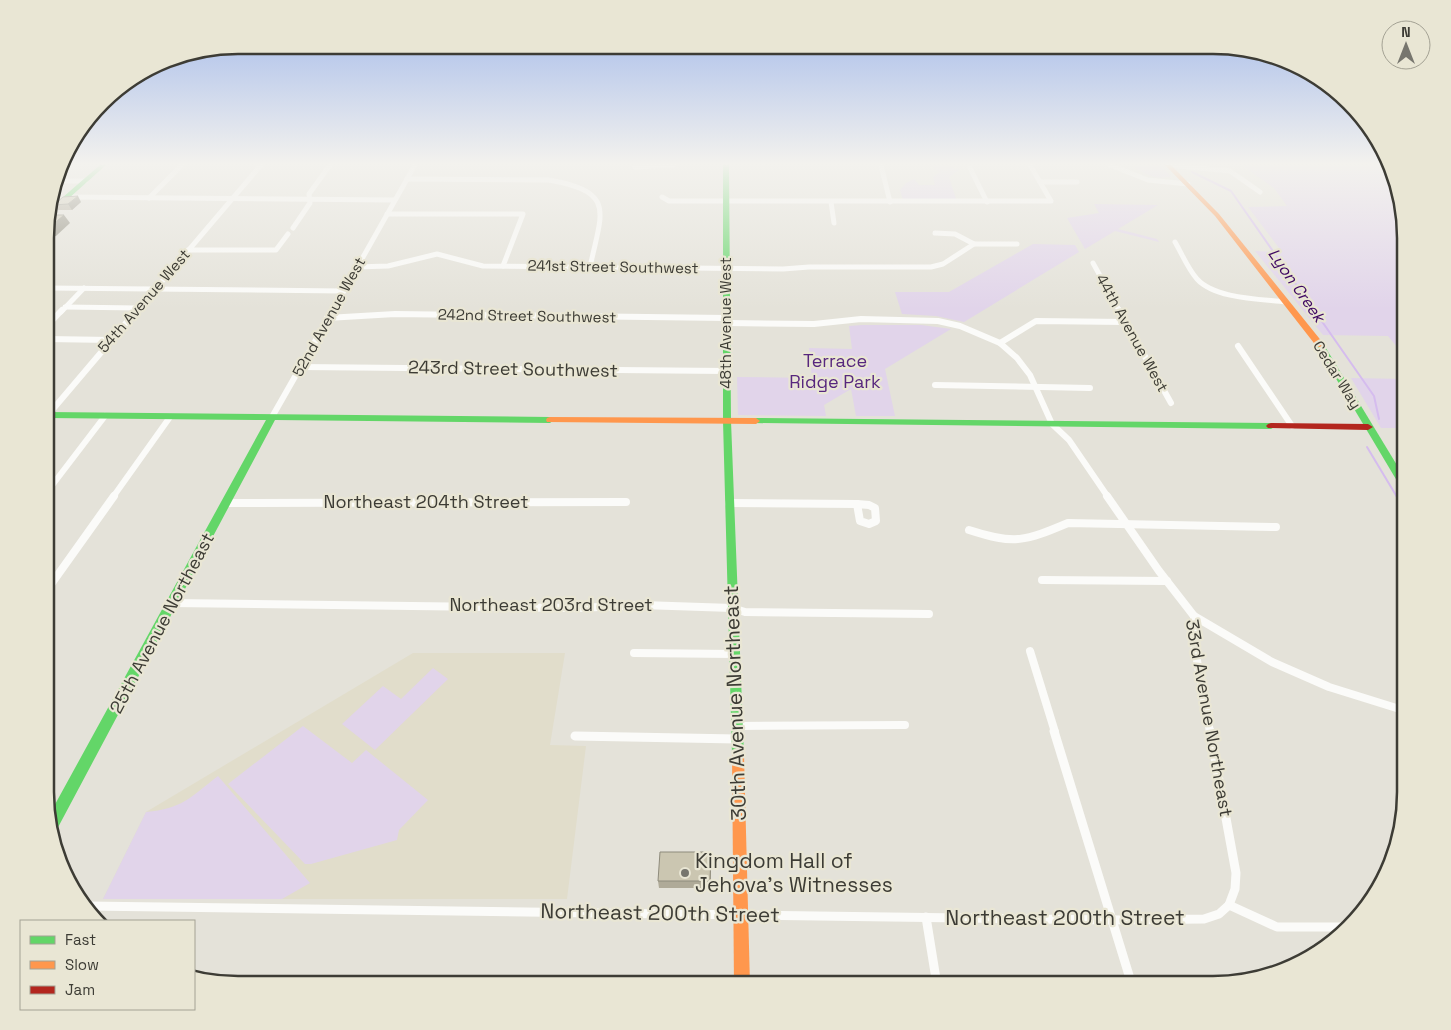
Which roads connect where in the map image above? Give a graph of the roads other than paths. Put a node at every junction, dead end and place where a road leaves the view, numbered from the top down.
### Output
1 (220, 213) edge
2 (303, 213) edge
3 (601, 213) edge
4 (726, 213) edge
5 (832, 213) edge
6 (1214, 213) edge
7 (387, 214) joint
8 (834, 222) dead end
9 (293, 228) dead end
10 (935, 233) dead end
11 (288, 234) dead end
12 (1175, 242) dead end
13 (974, 244) junction
14 (1017, 244) dead end
15 (188, 250) junction
16 (1093, 263) dead end
17 (503, 266) junction
18 (356, 267) junction
19 (590, 267) junction
20 (726, 269) junction
21 (54, 288) edge
22 (84, 288) junction
23 (155, 289) junction
24 (343, 291) junction
25 (1286, 302) junction
26 (65, 307) junction
27 (138, 308) junction
28 (327, 318) junction
29 (54, 319) edge
30 (727, 320) junction
31 (1125, 322) junction
32 (54, 339) edge
33 (111, 340) junction
34 (1000, 343) junction
35 (1238, 346) dead end
36 (301, 366) junction
37 (726, 371) junction
38 (936, 386) dead end
39 (1035, 387) junction
40 (1090, 388) dead end
41 (1171, 403) dead end
42 (54, 407) edge
43 (54, 415) edge
44 (105, 416) junction
45 (170, 417) junction
46 (272, 417) junction
47 (727, 421) junction
48 (1052, 424) junction
49 (1292, 426) junction
50 (1368, 427) junction
51 (1397, 474) edge
52 (54, 483) edge
53 (626, 502) dead end
54 (227, 503) junction
55 (729, 503) junction
56 (856, 504) dead end
57 (1128, 525) junction
58 (1276, 527) dead end
59 (969, 530) dead end
60 (54, 580) edge
61 (1042, 580) dead end
62 (1167, 581) junction
63 (172, 603) junction
64 (732, 608) junction
65 (929, 614) dead end
66 (1194, 616) junction
67 (1030, 651) dead end
68 (634, 653) dead end
69 (734, 654) junction
70 (1397, 708) edge
71 (905, 725) dead end
72 (737, 726) junction
73 (576, 736) dead end
74 (737, 738) junction
75 (55, 818) edge
76 (1229, 905) junction
77 (94, 906) edge
78 (740, 914) junction
79 (926, 917) junction
80 (1112, 920) junction
81 (1337, 927) edge
82 (742, 976) edge
83 (936, 976) edge
84 (1129, 976) edge

1 - 15 street, 54th Avenue West
2 - 9 street
3 - 19 street
4 - 20 main road, 48th Avenue West
5 - 8 street
6 - 25 main road, Cedar Way
7 - 17 street
7 - 18 street, 52nd Avenue West
10 - 13 street
11 - 15 street
12 - 25 street
13 - 14 street
13 - 20 street, 241st Street Southwest
15 - 23 street, 54th Avenue West
16 - 31 street, 44th Avenue West
17 - 18 street, 241st Street Southwest
17 - 19 street, 241st Street Southwest
18 - 24 street, 52nd Avenue West
19 - 20 street, 241st Street Southwest
20 - 30 main road, 48th Avenue West
21 - 22 street
22 - 23 street
22 - 26 street
23 - 24 street
23 - 27 street, 54th Avenue West
24 - 28 street, 52nd Avenue West
25 - 50 main road, Cedar Way
26 - 27 street
26 - 29 street
27 - 33 street, 54th Avenue West
28 - 30 street, 242nd Street Southwest
28 - 36 street, 52nd Avenue West
30 - 34 street, 242nd Street Southwest
30 - 37 main road, 48th Avenue West
31 - 34 street
31 - 41 street, 44th Avenue West
32 - 33 street
33 - 42 street, 54th Avenue West
34 - 39 street, 242nd Street Southwest
35 - 49 street
36 - 37 street, 243rd Street Southwest
36 - 46 street, 52nd Avenue West
37 - 47 main road, 48th Avenue West
38 - 39 street
39 - 40 street
39 - 48 street, 242nd Street Southwest
43 - 44 main road
44 - 45 main road
44 - 52 street
45 - 46 main road
45 - 60 street
46 - 47 main road
46 - 54 main road, 25th Avenue Northeast
47 - 48 main road
47 - 55 main road, 30th Avenue Northeast
48 - 49 main road
48 - 57 street, 33rd Avenue Northeast
49 - 50 main road
50 - 51 main road, Cedar Way
53 - 54 street, Northeast 204th Street
54 - 63 main road, 25th Avenue Northeast
55 - 56 street
55 - 64 main road, 30th Avenue Northeast
57 - 58 street
57 - 59 street
57 - 62 street, 33rd Avenue Northeast
61 - 62 street
62 - 66 street, 33rd Avenue Northeast
63 - 64 street, Northeast 203rd Street
63 - 75 main road, 25th Avenue Northeast
64 - 65 street, Northeast 203rd Street
64 - 69 main road, 30th Avenue Northeast
66 - 70 street
66 - 76 street, 33rd Avenue Northeast
67 - 80 street
68 - 69 street
69 - 72 main road, 30th Avenue Northeast
71 - 72 street
72 - 74 main road, 30th Avenue Northeast
73 - 74 street
74 - 78 main road, 30th Avenue Northeast
76 - 80 street, Northeast 200th Street
76 - 81 street
77 - 78 street, Northeast 200th Street
78 - 79 street, Northeast 200th Street
78 - 82 main road, 30th Avenue Northeast
79 - 80 street, Northeast 200th Street
79 - 83 street
80 - 84 street

